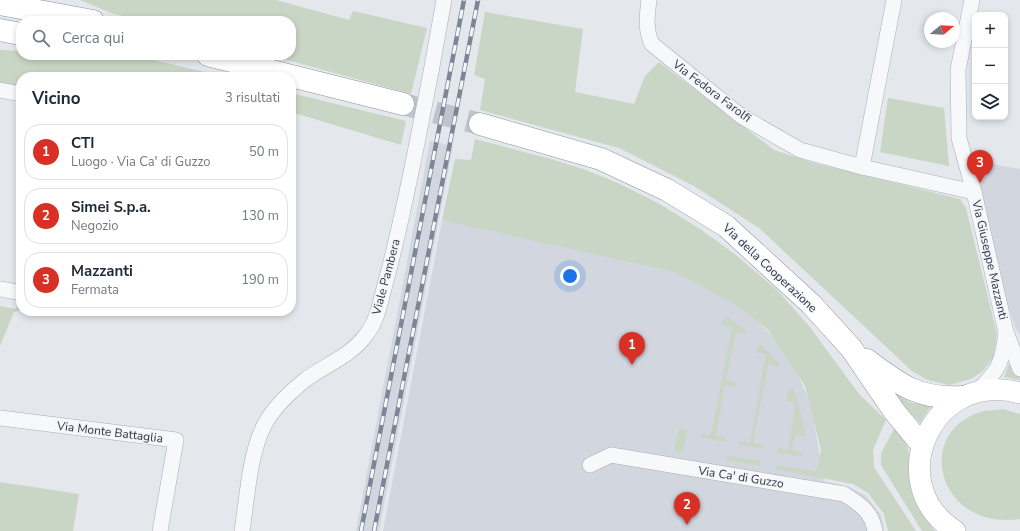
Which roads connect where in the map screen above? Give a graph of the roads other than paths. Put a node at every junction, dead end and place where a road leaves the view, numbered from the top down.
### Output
1 (54, 0) edge
2 (444, 0) edge
3 (649, 0) edge
4 (894, 0) edge
5 (972, 0) edge
6 (0, 4) edge
7 (68, 16) edge
8 (83, 16) edge
9 (0, 30) edge
10 (16, 33) edge
11 (0, 39) edge
12 (16, 39) edge
13 (228, 60) edge
14 (276, 72) edge
15 (296, 77) edge
16 (0, 90) edge
17 (16, 93) edge
18 (403, 104) tunnel mouth
19 (480, 124) tunnel mouth
20 (862, 167) junction
21 (974, 192) junction
22 (0, 289) edge
23 (16, 292) edge
24 (1006, 332) junction
25 (851, 348) junction
26 (1020, 369) edge
27 (1020, 393) edge
28 (970, 394) junction
29 (0, 418) edge
30 (922, 445) junction
31 (590, 465) dead end
32 (949, 529) edge
33 (160, 531) edge
34 (242, 531) edge
35 (875, 531) edge

1 - 8 highway
2 - 34 street, Viale Pambera, bridge
3 - 20 street, Via Fedora Farolfi
4 - 20 street
5 - 21 street, Via Giuseppe Mazzanti
6 - 7 highway
9 - 10 highway
11 - 12 highway
13 - 14 highway
15 - 18 highway
16 - 17 street
19 - 25 highway, Via della Cooperazione
20 - 21 street, Via Fedora Farolfi
21 - 24 street, Via Giuseppe Mazzanti
22 - 23 street
24 - 26 street, Via Giuseppe Mazzanti
24 - 28 street, Via Giuseppe Mazzanti
25 - 28 highway, Via della Cooperazione
25 - 30 highway, Via della Cooperazione
27 - 28 main road
28 - 30 main road
29 - 33 street, Via Monte Battaglia
30 - 32 main road
31 - 35 street, Via Ca' di Guzzo

